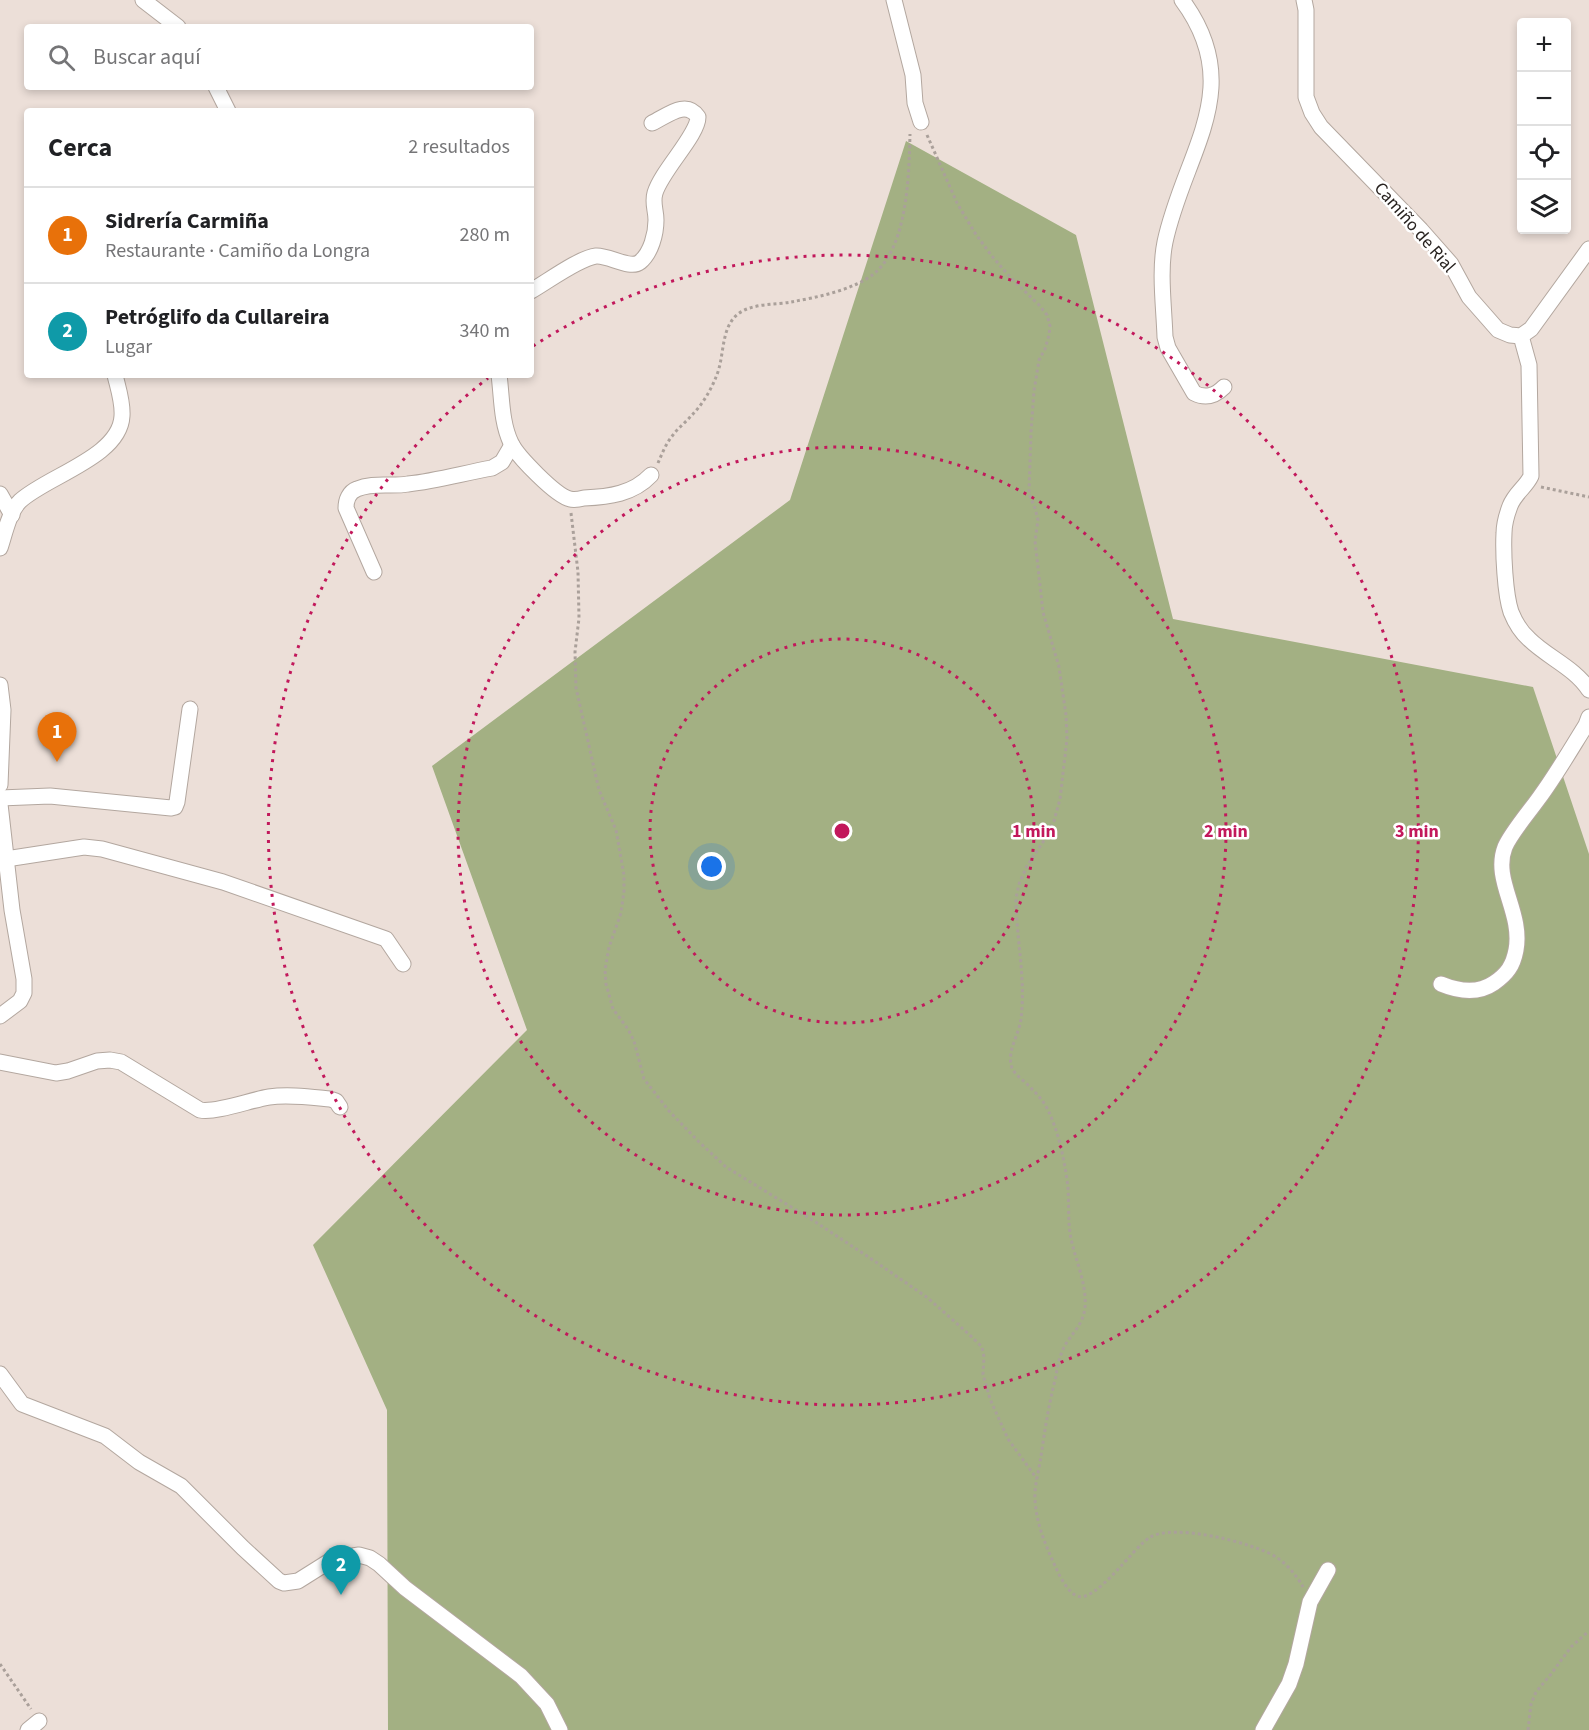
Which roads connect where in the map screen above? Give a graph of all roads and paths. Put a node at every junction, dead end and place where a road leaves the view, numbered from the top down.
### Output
1 (143, 0) edge
2 (894, 0) edge
3 (1182, 0) edge
4 (1304, 0) edge
5 (174, 24) edge
6 (218, 90) edge
7 (226, 108) edge
8 (652, 123) dead end
9 (916, 126) junction
10 (1589, 249) edge
11 (534, 289) edge
12 (1521, 336) junction
13 (116, 378) edge
14 (500, 378) edge
15 (1224, 387) dead end
16 (512, 445) junction
17 (651, 475) joint
18 (1529, 481) junction
19 (0, 494) edge
20 (1589, 497) edge
21 (570, 499) junction
22 (12, 515) junction
23 (0, 548) edge
24 (374, 572) dead end
25 (0, 685) edge
26 (1589, 690) edge
27 (190, 709) dead end
28 (1589, 717) edge
29 (0, 785) edge
30 (0, 798) edge
31 (0, 804) edge
32 (6, 859) junction
33 (403, 964) dead end
34 (1441, 984) dead end
35 (0, 1016) edge
36 (0, 1062) edge
37 (340, 1107) dead end
38 (0, 1374) edge
39 (1037, 1479) junction
40 (1328, 1570) dead end
41 (1310, 1602) junction
42 (1589, 1631) edge
43 (0, 1664) edge
44 (34, 1725) edge
45 (560, 1730) edge
46 (1263, 1730) edge
47 (1528, 1730) edge

1 - 5 street
2 - 9 street
3 - 15 street
4 - 12 street, Camiño de Rial
6 - 7 street
8 - 11 street
9 - 17 path
9 - 39 path
10 - 12 street
12 - 18 street
13 - 22 street
14 - 16 street
16 - 21 street
16 - 24 street
17 - 21 street
18 - 20 path
18 - 26 street
19 - 22 street
21 - 39 path
22 - 23 street
25 - 29 street
27 - 30 street
28 - 34 street
31 - 32 street
32 - 33 street
32 - 35 street
36 - 37 street
38 - 45 street
39 - 41 path
40 - 41 street
41 - 46 street
42 - 47 path
43 - 44 path

